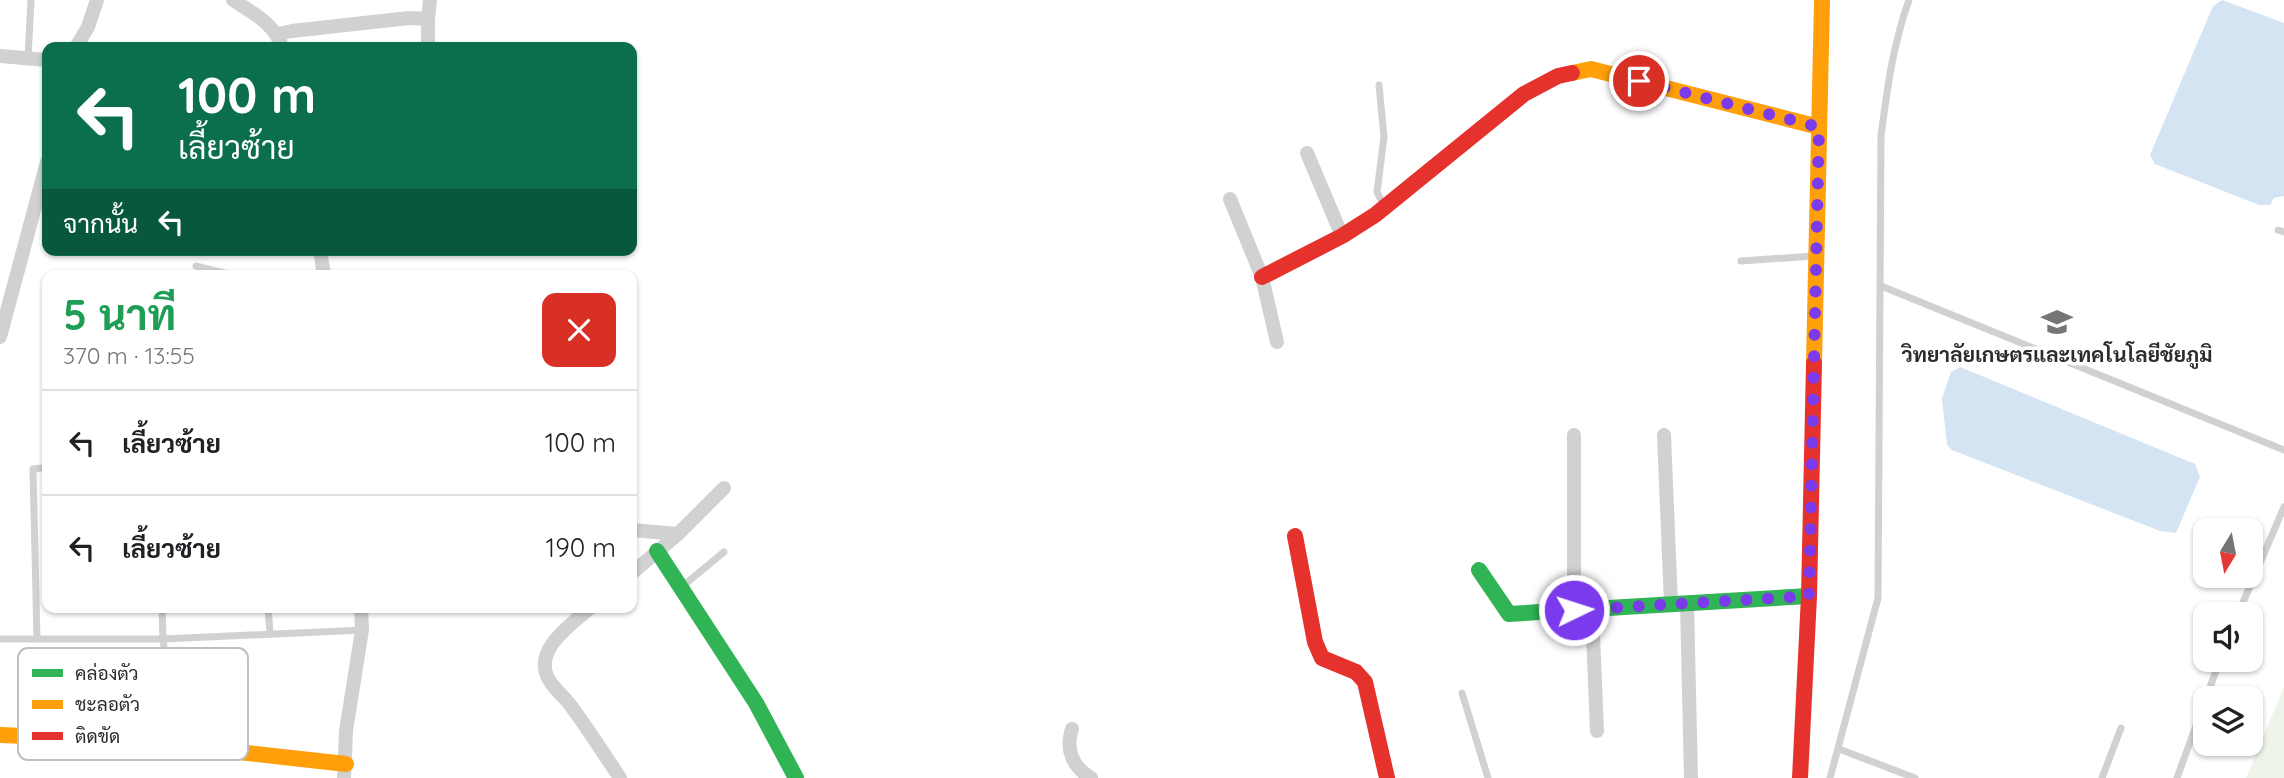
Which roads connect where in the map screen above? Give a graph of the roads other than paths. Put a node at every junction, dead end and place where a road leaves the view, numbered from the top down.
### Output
1 (31, 0) edge
2 (97, 0) edge
3 (233, 0) edge
4 (430, 0) edge
5 (1822, 0) edge
6 (1909, 0) edge
7 (428, 19) junction
8 (280, 41) edge
9 (79, 42) edge
10 (428, 42) edge
11 (0, 56) edge
12 (28, 58) junction
13 (42, 59) edge
14 (1379, 85) dead end
15 (1819, 127) junction
16 (1307, 153) dead end
17 (42, 181) edge
18 (1230, 199) dead end
19 (1385, 208) junction
20 (1342, 236) junction
21 (1818, 256) junction
22 (1741, 261) dead end
23 (196, 266) dead end
24 (212, 270) edge
25 (1262, 277) junction
26 (1881, 286) junction
27 (0, 337) edge
28 (1277, 342) dead end
29 (1574, 435) dead end
30 (1664, 435) dead end
31 (2284, 450) edge
32 (42, 468) edge
33 (724, 488) dead end
34 (2284, 507) edge
35 (637, 530) edge
36 (678, 534) junction
37 (1295, 536) dead end
38 (657, 551) junction
39 (724, 552) dead end
40 (637, 569) edge
41 (1479, 570) dead end
42 (681, 587) junction
43 (1809, 596) junction
44 (2243, 602) edge
45 (1679, 603) junction
46 (1592, 609) junction
47 (1574, 610) junction
48 (162, 613) edge
49 (268, 613) edge
50 (361, 613) edge
51 (584, 613) edge
52 (362, 630) junction
53 (270, 633) junction
54 (0, 639) edge
55 (37, 639) junction
56 (163, 639) junction
57 (164, 648) edge
58 (1462, 693) dead end
59 (2120, 728) dead end
60 (1072, 729) dead end
61 (1597, 731) dead end
62 (0, 735) edge
63 (2193, 735) edge
64 (18, 736) edge
65 (1839, 749) junction
66 (248, 757) edge
67 (345, 771) edge
68 (620, 778) edge
69 (796, 778) edge
70 (1091, 778) edge
71 (1387, 778) edge
72 (1488, 778) edge
73 (1691, 778) edge
74 (1800, 778) edge
75 (1830, 778) edge
76 (1915, 778) edge
77 (2102, 778) edge
78 (2177, 778) edge

1 - 12 lane
2 - 9 street
3 - 8 street
4 - 7 street
5 - 15 street
6 - 26 lane
7 - 8 street
7 - 10 street
11 - 12 street
12 - 13 street
14 - 19 lane
15 - 19 street
15 - 21 street
16 - 20 street
17 - 27 street
18 - 25 street
19 - 20 street
20 - 25 street
21 - 22 lane
21 - 43 street
23 - 24 lane
25 - 28 street
26 - 31 lane
26 - 65 lane
29 - 47 street
30 - 45 street
32 - 55 lane
33 - 36 street
34 - 44 lane
35 - 36 street
36 - 38 street
37 - 71 street
38 - 40 street
38 - 42 street
39 - 42 lane
41 - 47 street
42 - 69 street
43 - 45 street
43 - 74 street
45 - 46 street
45 - 73 street
46 - 47 street
46 - 61 street
48 - 56 lane
49 - 53 lane
50 - 52 street
51 - 68 street
52 - 53 lane
52 - 67 street
53 - 56 lane
54 - 55 lane
55 - 56 lane
56 - 57 lane
58 - 72 lane
59 - 77 lane
60 - 70 street
62 - 64 street
63 - 78 lane
65 - 75 lane
65 - 76 lane
66 - 67 street

